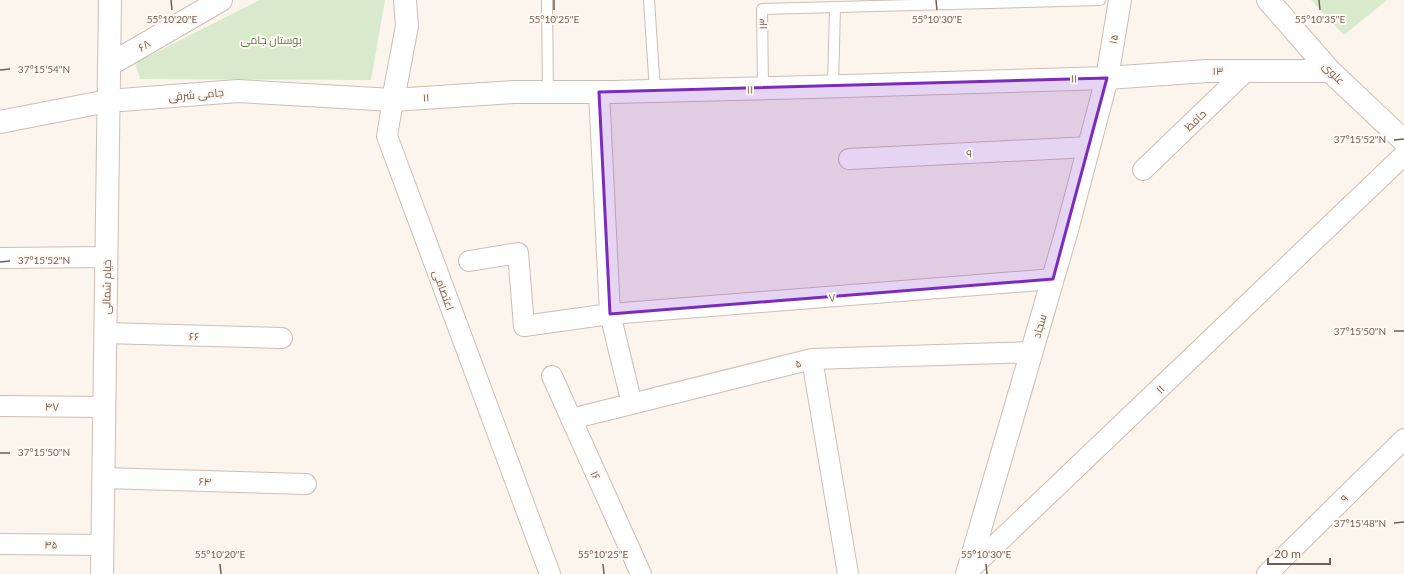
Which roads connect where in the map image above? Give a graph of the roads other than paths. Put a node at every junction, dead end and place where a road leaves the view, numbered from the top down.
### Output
1 (110, 0) edge
2 (221, 0) edge
3 (405, 0) edge
4 (547, 0) edge
5 (649, 0) edge
6 (1100, 0) edge
7 (1120, 0) edge
8 (1268, 0) edge
9 (834, 7) junction
10 (109, 65) junction
11 (1247, 70) junction
12 (1330, 71) junction
13 (1107, 78) junction
14 (834, 86) junction
15 (762, 88) junction
16 (655, 90) junction
17 (548, 92) junction
18 (599, 92) junction
19 (393, 100) junction
20 (108, 101) junction
21 (0, 122) edge
22 (1404, 141) edge
23 (1088, 147) junction
24 (1404, 155) edge
25 (850, 159) dead end
26 (1143, 170) dead end
27 (106, 257) junction
28 (0, 258) edge
29 (469, 261) dead end
30 (1053, 279) junction
31 (610, 314) junction
32 (105, 333) junction
33 (282, 338) dead end
34 (1032, 352) junction
35 (812, 359) junction
36 (552, 376) dead end
37 (632, 404) junction
38 (0, 406) edge
39 (104, 407) junction
40 (571, 419) junction
41 (1404, 439) edge
42 (103, 478) junction
43 (306, 484) dead end
44 (0, 544) edge
45 (103, 545) junction
46 (967, 573) edge
47 (102, 574) edge
48 (550, 574) edge
49 (641, 574) edge
50 (848, 574) edge
51 (1267, 574) edge

1 - 10 street, خیام شمالی
2 - 10 street, ۶۸
3 - 19 street, اعتصامی
4 - 17 lane
5 - 16 lane
6 - 9 lane, ۱۳
7 - 13 street, ۱۵
8 - 12 street, علوی
9 - 14 lane
9 - 15 lane, ۱۳
10 - 20 street, خیام شمالی
11 - 12 street, ۱۳
11 - 13 street, ۱۳
11 - 26 street, حافظ
12 - 22 street, علوی
13 - 14 street, ۱۱
13 - 23 street, سجاد
14 - 15 street, ۱۱
15 - 16 street, ۱۱
16 - 18 street, ۱۱
17 - 18 street, ۱۱
17 - 19 street, ۱۱
18 - 31 street
19 - 20 street, جامی شرقی
19 - 48 street, اعتصامی
20 - 21 street, جامی شرقی
20 - 27 street, خیام شمالی
23 - 25 street, ۹
23 - 30 street, سجاد
24 - 46 street, ۱۱
27 - 28 street
27 - 32 street, خیام شمالی
29 - 31 street, ۷
30 - 31 street, ۷
30 - 34 street, سجاد
31 - 37 street
32 - 33 street, ۶۶
32 - 39 street, خیام شمالی
34 - 35 street, ۵
34 - 46 street, سجاد
35 - 37 street, ۵
35 - 50 street
36 - 40 street, ۱۶
37 - 40 street, ۵
38 - 39 street, ۴۷
39 - 42 street, خیام شمالی
40 - 49 street, ۱۶
41 - 51 street, ۹
42 - 43 street, ۶۴
42 - 45 street, خیام شمالی
44 - 45 street, ۴۵
45 - 47 street, خیام شمالی

